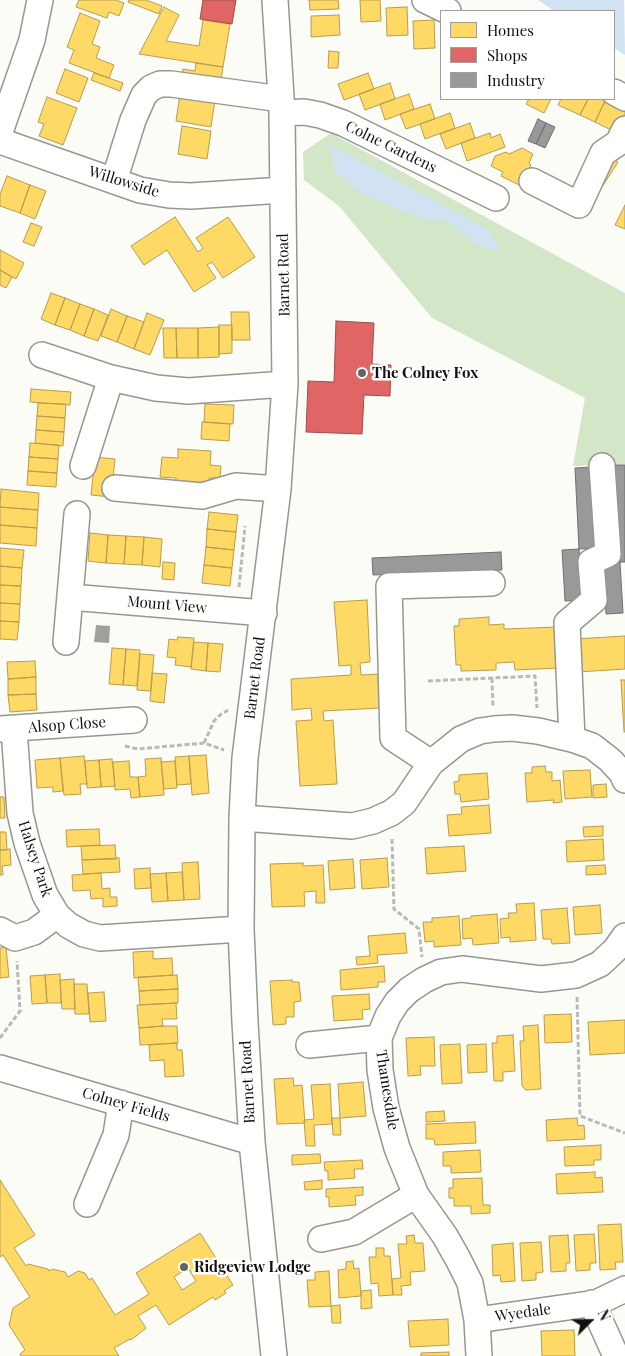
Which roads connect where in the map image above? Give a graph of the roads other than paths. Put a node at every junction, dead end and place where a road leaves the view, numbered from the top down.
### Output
1 (40, 0) edge
2 (275, 0) edge
3 (425, 0) edge
4 (446, 10) edge
5 (281, 106) junction
6 (625, 130) edge
7 (0, 132) edge
8 (0, 140) edge
9 (114, 181) junction
10 (532, 181) dead end
11 (283, 190) junction
12 (496, 198) dead end
13 (42, 355) dead end
14 (110, 378) junction
15 (285, 384) junction
16 (83, 466) dead end
17 (602, 466) dead end
18 (115, 488) dead end
19 (278, 489) junction
20 (77, 514) dead end
21 (492, 583) dead end
22 (70, 597) junction
23 (264, 613) junction
24 (66, 642) dead end
25 (134, 720) dead end
26 (7, 729) edge
27 (572, 739) junction
28 (431, 763) junction
29 (624, 775) edge
30 (242, 818) junction
31 (56, 915) junction
32 (242, 929) junction
33 (8, 934) edge
34 (625, 936) edge
35 (379, 1038) junction
36 (309, 1044) dead end
37 (0, 1068) edge
38 (121, 1103) junction
39 (252, 1142) junction
40 (416, 1195) junction
41 (87, 1204) dead end
42 (321, 1239) dead end
43 (625, 1289) edge
44 (592, 1303) junction
45 (477, 1320) junction
46 (274, 1356) edge
47 (479, 1356) edge
48 (616, 1356) edge

1 - 7 street
2 - 5 street, Barnet Road
3 - 4 street
5 - 9 street, Colne Gardens
5 - 11 street, Barnet Road
5 - 12 street, Colne Gardens
6 - 10 street
8 - 9 street, Willowside
9 - 11 street, Willowside
11 - 15 street, Barnet Road
13 - 14 street
14 - 15 street
14 - 16 street
15 - 19 street, Barnet Road
17 - 27 street
18 - 19 street
19 - 23 street, Barnet Road
20 - 22 street
21 - 28 street
22 - 23 street, Mount View
22 - 24 street
23 - 30 street, Barnet Road
25 - 26 street, Alsop Close
26 - 31 street, Halsey Park
27 - 28 street
27 - 29 street
28 - 30 street
30 - 32 street, Barnet Road
31 - 32 street, Halsey Park
31 - 33 street
32 - 39 street, Barnet Road
34 - 35 street, Thamesdale
35 - 36 street
35 - 40 street, Thamesdale
37 - 38 street, Colney Fields
38 - 39 street, Colney Fields
38 - 41 street
39 - 46 street, Barnet Road
40 - 42 street
40 - 45 street, Thamesdale
43 - 44 street, Wyedale
44 - 45 street, Wyedale
44 - 48 street
45 - 47 street, Thamesdale

